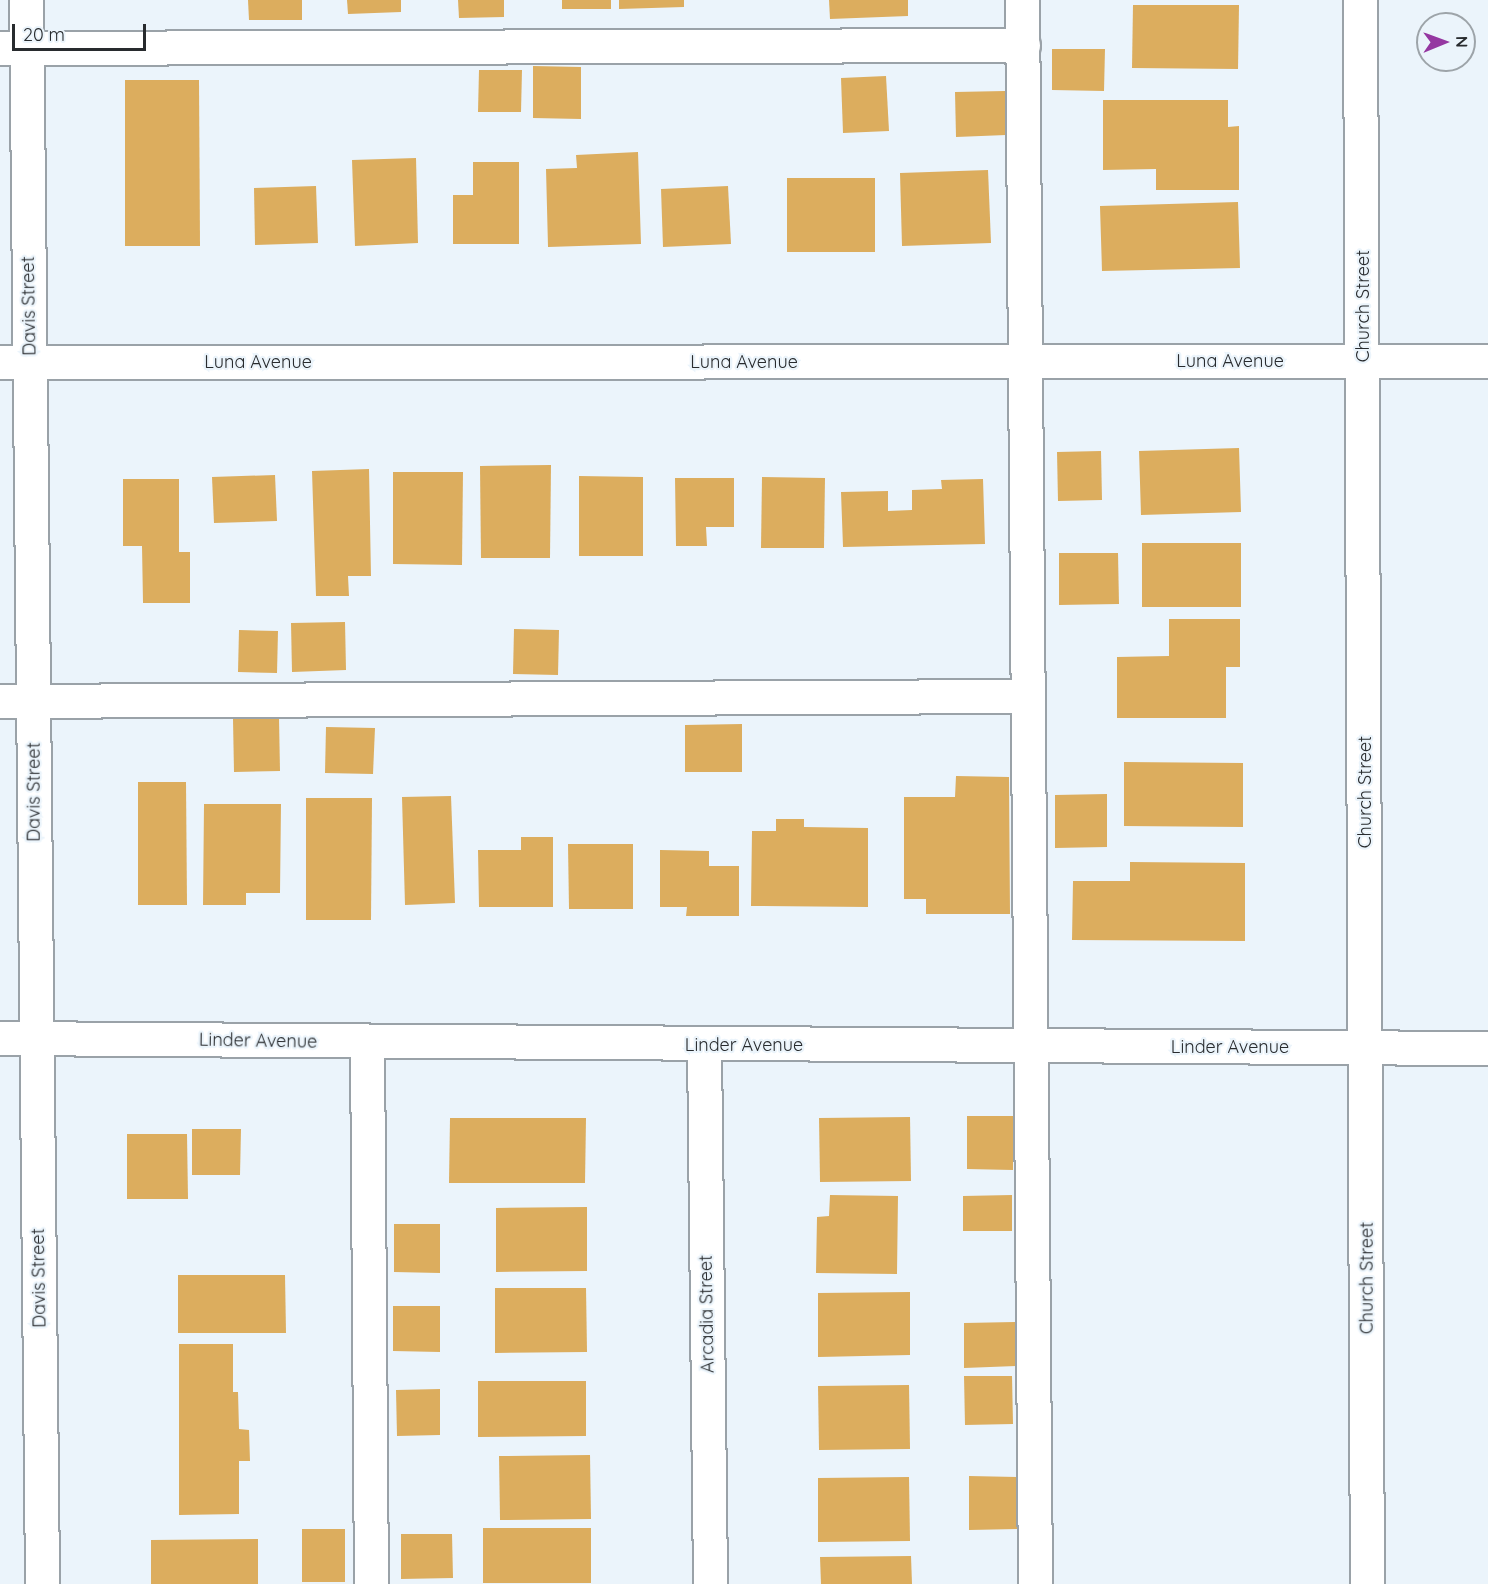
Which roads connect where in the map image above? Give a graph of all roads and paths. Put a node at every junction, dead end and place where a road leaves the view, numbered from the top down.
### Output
1 (26, 0) edge
2 (1022, 0) edge
3 (1360, 0) edge
4 (1023, 45) junction
5 (13, 48) edge
6 (1363, 361) junction
7 (1488, 361) edge
8 (15, 362) edge
9 (1026, 362) junction
10 (1028, 696) junction
11 (0, 701) edge
12 (33, 701) junction
13 (0, 1038) edge
14 (36, 1038) junction
15 (367, 1042) junction
16 (704, 1045) junction
17 (1032, 1046) junction
18 (1366, 1048) junction
19 (1488, 1048) edge
20 (42, 1584) edge
21 (371, 1584) edge
22 (710, 1584) edge
23 (1035, 1584) edge
24 (1367, 1584) edge

1 - 5 street, Davis Street
2 - 4 street
3 - 6 street, Church Street
4 - 5 street
4 - 9 street
5 - 8 street, Davis Street
6 - 7 street, Luna Avenue
6 - 9 street, Luna Avenue
6 - 18 street, Church Street
8 - 9 street, Luna Avenue
8 - 12 street, Davis Street
9 - 10 street
10 - 12 street
10 - 17 street
11 - 12 street
12 - 14 street, Davis Street
13 - 14 street, Linder Avenue
14 - 15 street, Linder Avenue
14 - 20 street, Davis Street
15 - 16 street, Linder Avenue
15 - 21 street
16 - 17 street, Linder Avenue
16 - 22 street, Arcadia Street
17 - 18 street, Linder Avenue
17 - 23 street
18 - 19 street, Linder Avenue
18 - 24 street, Church Street

